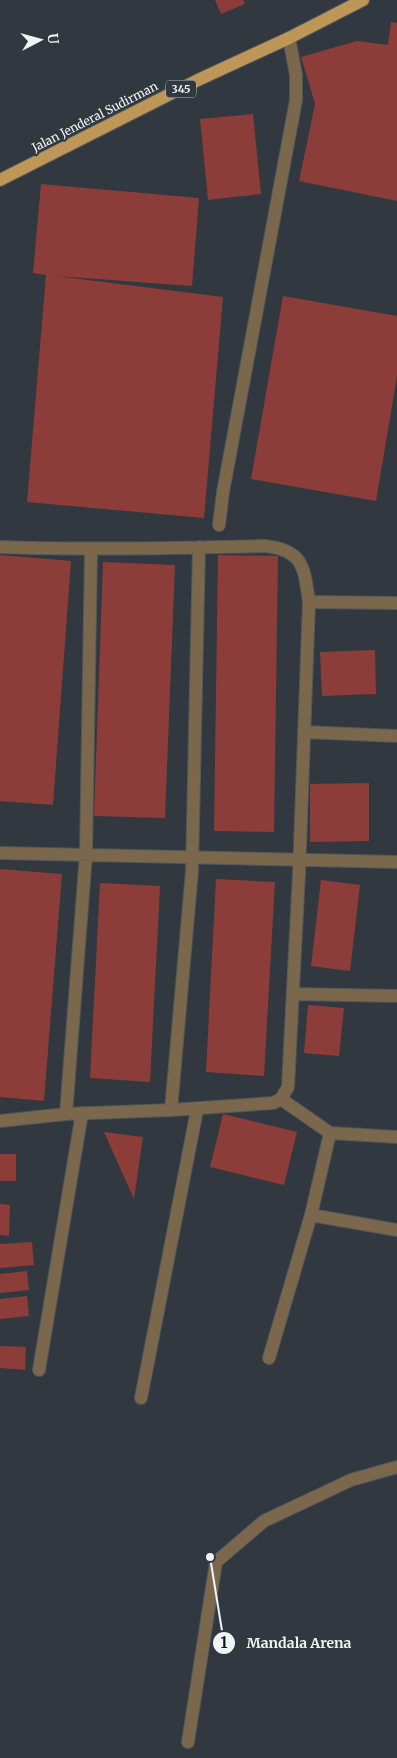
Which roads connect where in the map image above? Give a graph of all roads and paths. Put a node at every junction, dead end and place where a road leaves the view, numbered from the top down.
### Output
1 (363, 0) edge
2 (289, 38) junction
3 (0, 180) edge
4 (219, 525) dead end
5 (0, 547) edge
6 (198, 547) junction
7 (91, 550) junction
8 (309, 602) junction
9 (397, 603) edge
10 (304, 732) junction
11 (397, 736) edge
12 (0, 853) edge
13 (86, 854) junction
14 (192, 858) junction
15 (300, 860) junction
16 (397, 862) edge
17 (292, 994) junction
18 (397, 996) edge
19 (281, 1099) junction
20 (171, 1110) junction
21 (197, 1110) junction
22 (66, 1114) junction
23 (82, 1114) junction
24 (0, 1120) edge
25 (330, 1133) junction
26 (397, 1137) edge
27 (311, 1215) junction
28 (397, 1230) edge
29 (270, 1358) dead end
30 (39, 1370) dead end
31 (141, 1398) dead end
32 (397, 1467) edge
33 (188, 1742) dead end

1 - 2 main road, Jalan Jenderal Sudirman / 345
2 - 3 main road, Jalan Jenderal Sudirman / 345
2 - 4 street
5 - 7 street
6 - 7 street
6 - 8 street
6 - 14 street
7 - 13 street
8 - 9 street
8 - 10 street
10 - 11 street
10 - 15 street
12 - 13 street
13 - 14 street
13 - 22 street
14 - 15 street
14 - 20 street
15 - 16 street
15 - 17 street
17 - 18 street
17 - 19 street
19 - 21 street
19 - 25 street
20 - 21 street
20 - 23 street
21 - 31 street
22 - 23 street
22 - 24 street
23 - 30 street
25 - 26 street
25 - 27 street
27 - 28 street
27 - 29 street
32 - 33 street

